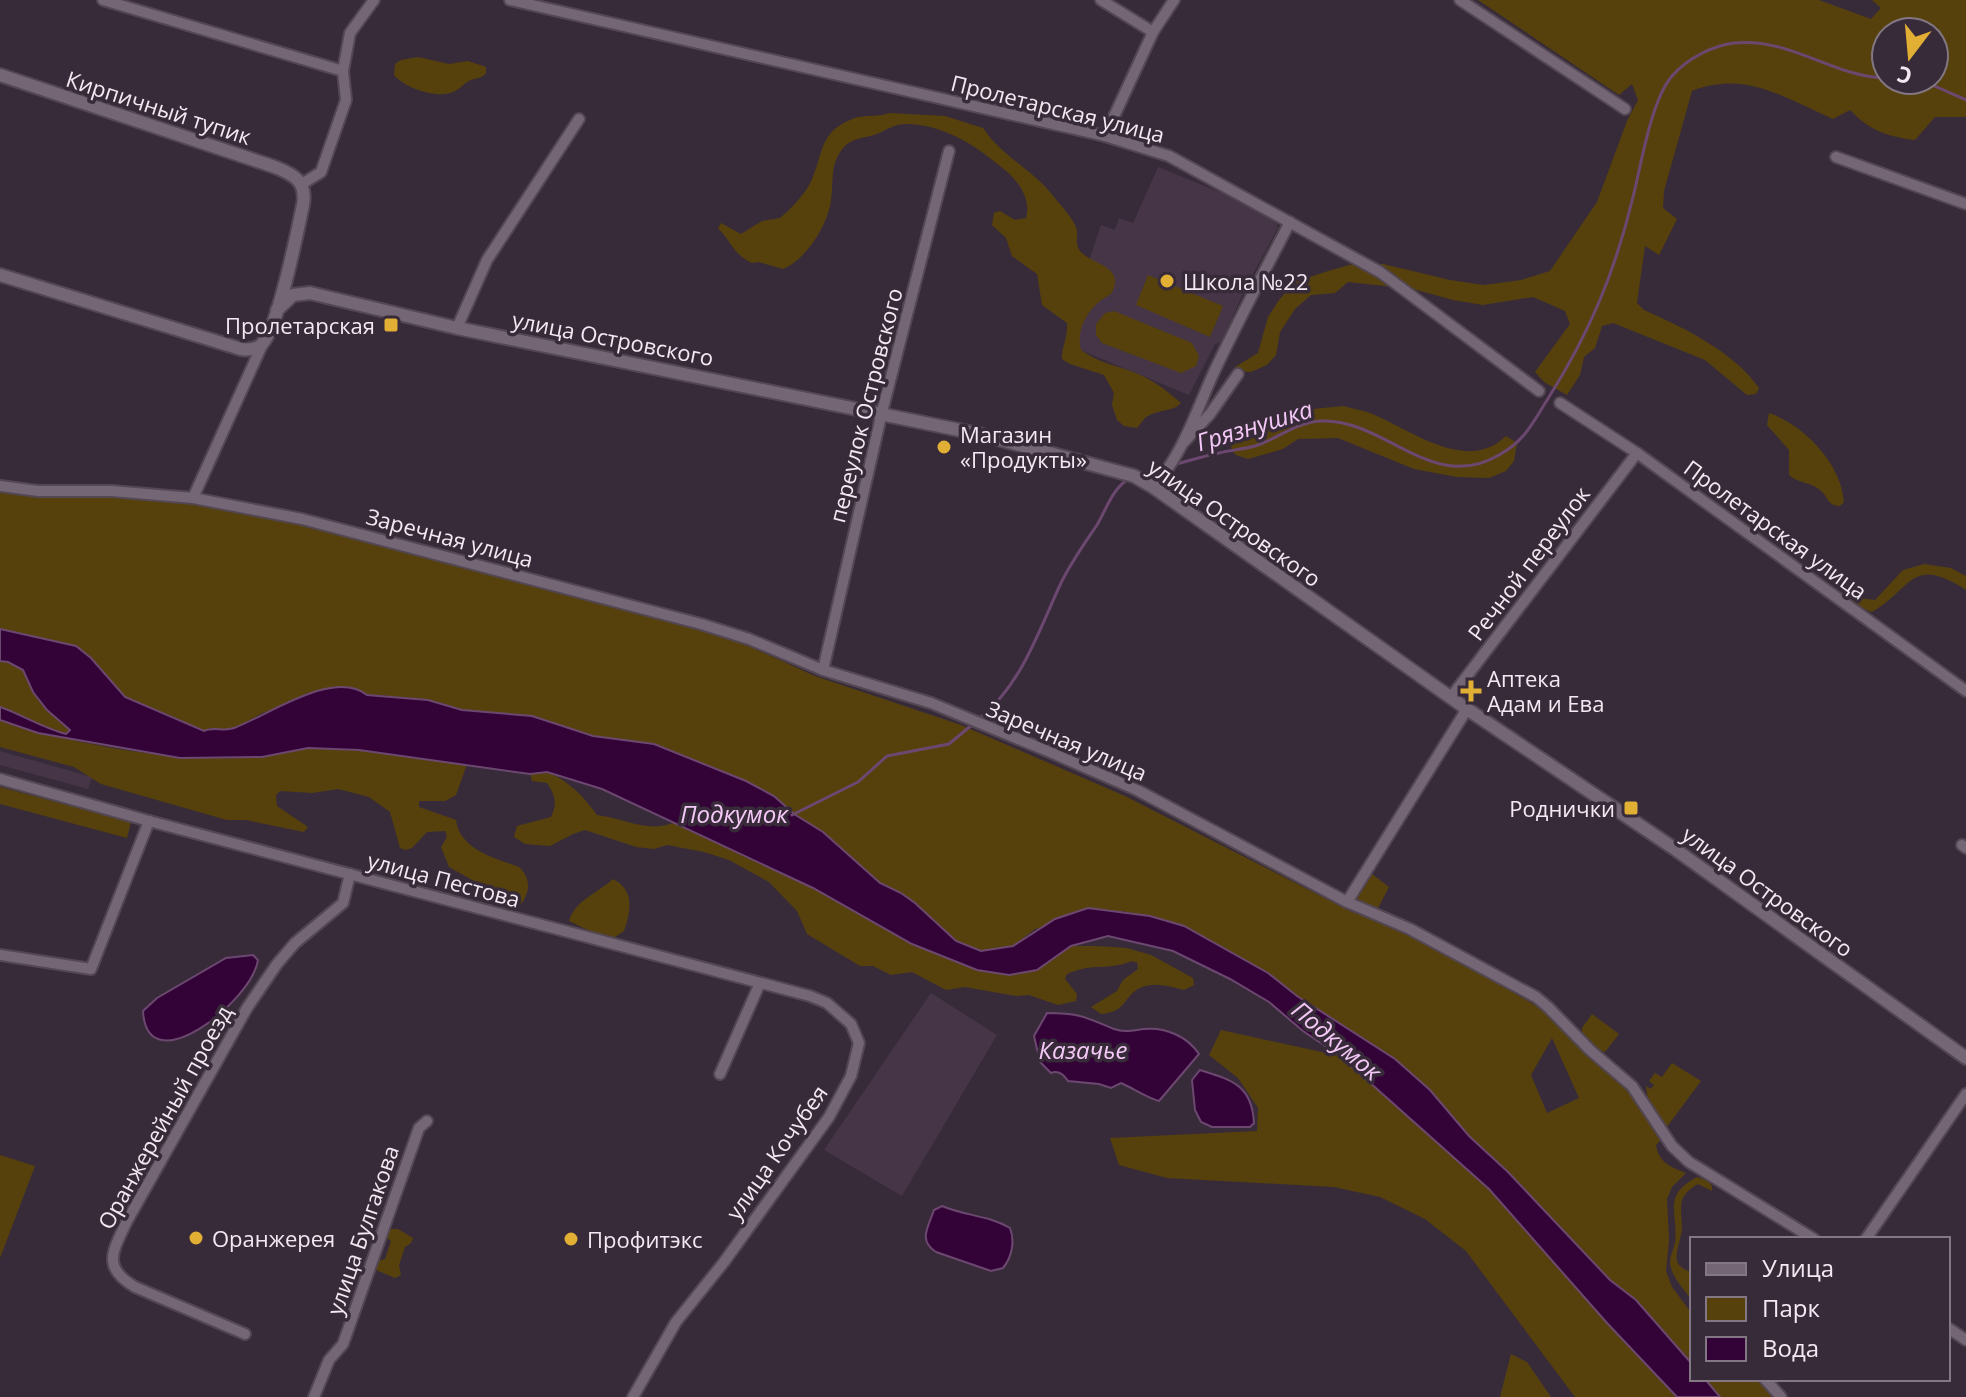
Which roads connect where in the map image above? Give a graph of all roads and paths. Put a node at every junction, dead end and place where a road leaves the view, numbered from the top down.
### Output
1 (103, 0) edge
2 (374, 0) edge
3 (510, 0) edge
4 (1101, 0) edge
5 (1174, 0) edge
6 (1460, 0) edge
7 (1153, 32) junction
8 (343, 71) junction
9 (0, 75) edge
10 (1625, 109) dead end
11 (579, 119) dead end
12 (1105, 136) junction
13 (949, 151) dead end
14 (1836, 157) dead end
15 (302, 184) junction
16 (1966, 204) edge
17 (1290, 222) junction
18 (289, 260) junction
19 (0, 275) edge
20 (310, 293) junction
21 (277, 310) junction
22 (457, 328) junction
23 (263, 343) junction
24 (241, 349) junction
25 (253, 365) junction
26 (1238, 374) dead end
27 (1539, 391) dead end
28 (1560, 403) dead end
29 (882, 412) junction
30 (1178, 450) junction
31 (1637, 453) junction
32 (1150, 484) junction
33 (0, 486) edge
34 (193, 498) junction
35 (823, 670) junction
36 (1966, 691) edge
37 (1451, 697) junction
38 (1467, 709) junction
39 (0, 779) edge
40 (149, 821) junction
41 (350, 874) junction
42 (1347, 902) junction
43 (0, 955) edge
44 (760, 983) junction
45 (859, 1043) joint
46 (1966, 1058) edge
47 (720, 1074) dead end
48 (1966, 1094) edge
49 (427, 1121) dead end
50 (1811, 1237) edge
51 (1867, 1237) edge
52 (245, 1334) dead end
53 (1767, 1381) edge
54 (314, 1397) edge
55 (633, 1397) edge
56 (1781, 1397) edge

1 - 8 street
2 - 8 street
3 - 12 street, Пролетарская улица
4 - 7 street
5 - 7 street
6 - 10 street
7 - 12 street
8 - 15 street
9 - 15 street, Кирпичный тупик
11 - 22 street
12 - 17 street, Пролетарская улица
13 - 29 street, переулок Островского
14 - 16 street
15 - 18 street
17 - 27 street, Пролетарская улица
17 - 30 street
18 - 20 street
18 - 21 street
19 - 24 street
20 - 21 street
20 - 22 street, улица Островского
21 - 23 street
22 - 29 street, улица Островского
23 - 24 street
23 - 25 street
24 - 25 street
25 - 34 street
26 - 30 street
28 - 31 street, Пролетарская улица
29 - 32 street, улица Островского
29 - 35 street, переулок Островского
30 - 32 street
31 - 36 street, Пролетарская улица
31 - 37 street, Речной переулок
32 - 37 street, улица Островского
33 - 34 street, Заречная улица
34 - 35 street, Заречная улица
35 - 42 street, Заречная улица
37 - 38 street, улица Островского
38 - 42 street
38 - 46 street, улица Островского
39 - 40 street, улица Пестова
40 - 41 street, улица Пестова
40 - 43 street
41 - 44 street, улица Пестова
41 - 52 street, Оранжерейный проезд
42 - 50 street, Заречная улица
44 - 45 street, улица Пестова
44 - 47 street
45 - 55 street, улица Кочубея
48 - 51 street
49 - 54 street, улица Булгакова
53 - 56 street

